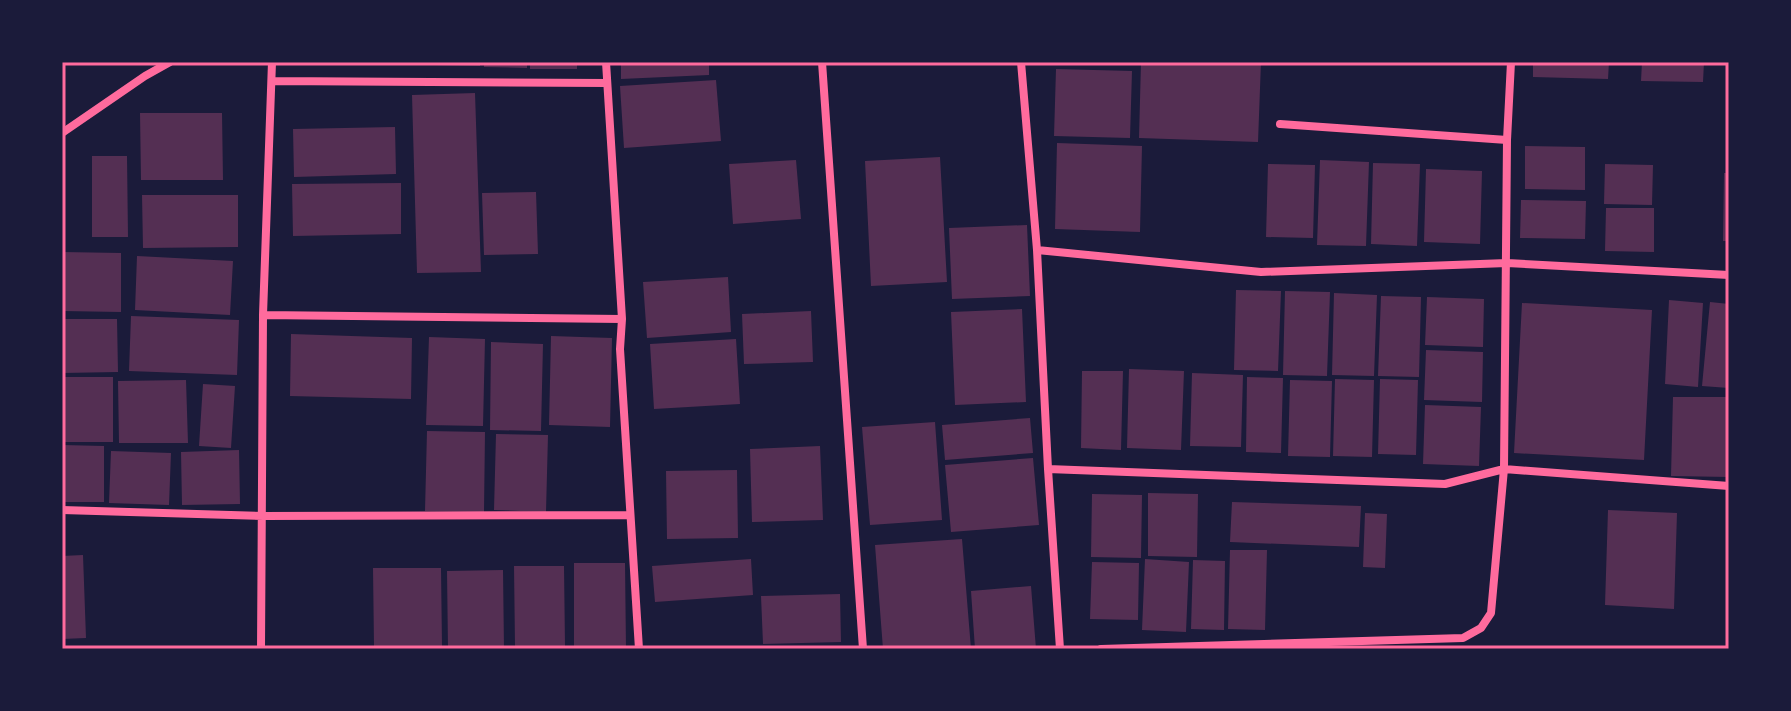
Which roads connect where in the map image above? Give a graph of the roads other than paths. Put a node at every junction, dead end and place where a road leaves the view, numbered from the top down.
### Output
1 (170, 62) edge
2 (272, 62) edge
3 (606, 62) edge
4 (822, 62) edge
5 (1021, 62) edge
6 (1511, 62) edge
7 (272, 81) junction
8 (607, 83) junction
9 (1280, 124) dead end
10 (62, 133) edge
11 (1507, 140) junction
12 (1037, 250) junction
13 (1507, 263) junction
14 (1729, 275) edge
15 (263, 315) junction
16 (622, 319) junction
17 (1048, 469) junction
18 (1504, 469) junction
19 (1729, 486) edge
20 (62, 510) edge
21 (630, 515) junction
22 (263, 516) junction
23 (261, 649) edge
24 (639, 649) edge
25 (863, 649) edge
26 (1060, 649) edge
27 (1101, 649) edge

1 - 10 street
2 - 7 street
3 - 8 street
4 - 25 street
5 - 12 street
6 - 11 street
7 - 8 street
7 - 15 street
8 - 16 street
9 - 11 street
11 - 13 street
12 - 13 street
12 - 17 street
13 - 14 street
13 - 18 street
15 - 16 street
15 - 22 street
16 - 21 street
17 - 18 street
17 - 26 street
18 - 19 street
18 - 27 street
20 - 22 street
21 - 22 street
21 - 24 street
22 - 23 street

